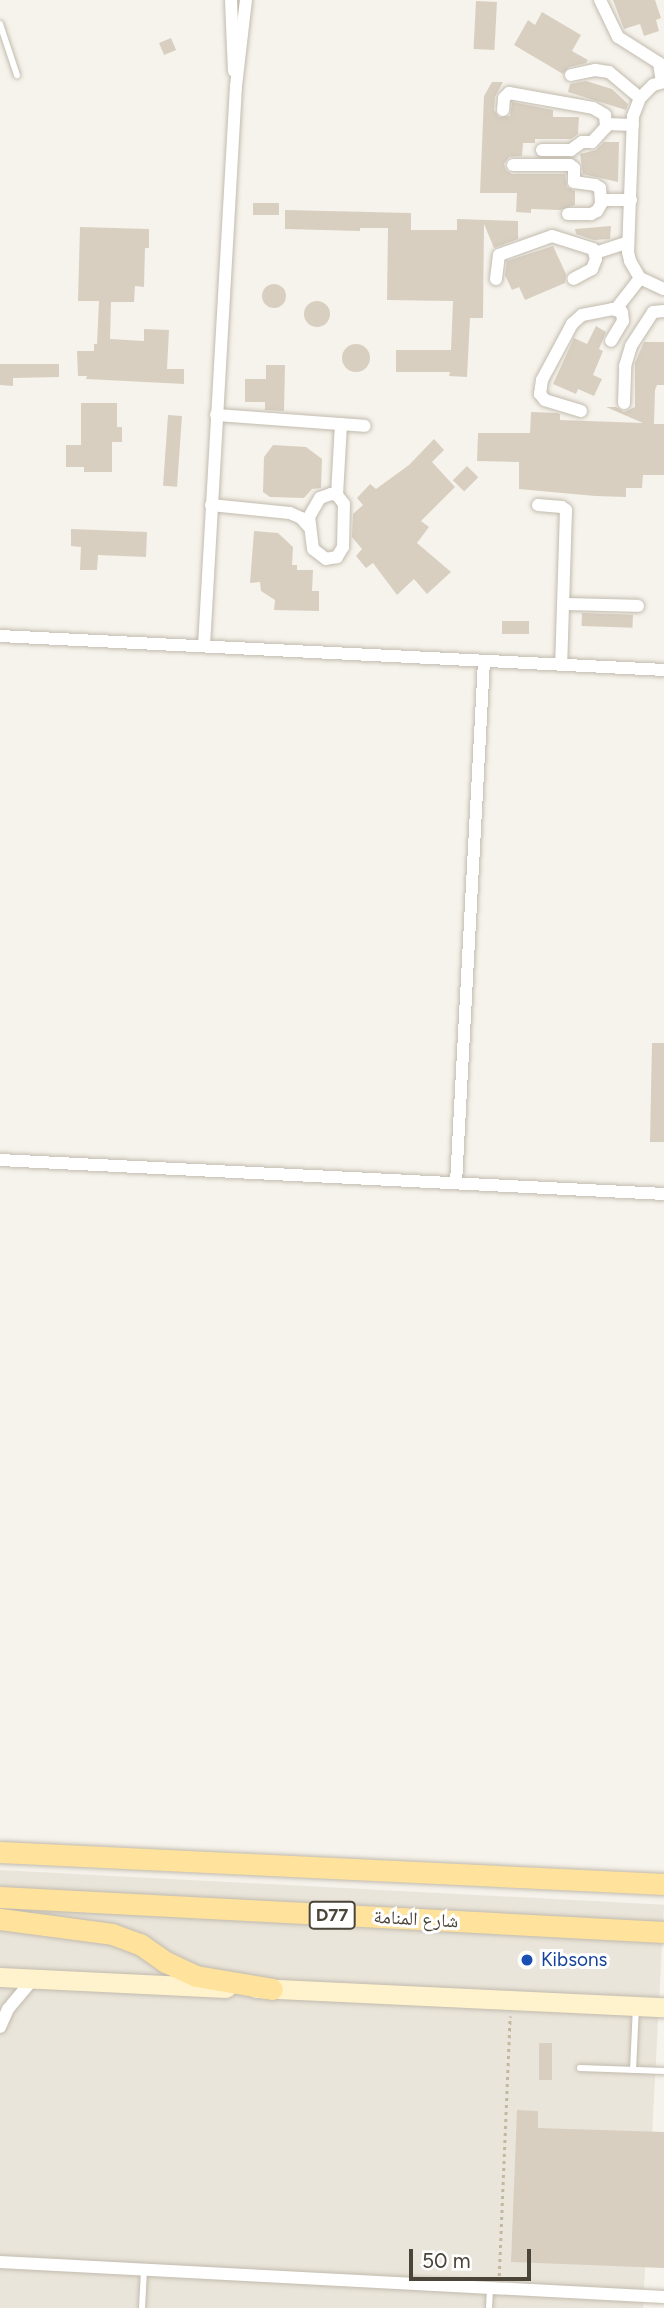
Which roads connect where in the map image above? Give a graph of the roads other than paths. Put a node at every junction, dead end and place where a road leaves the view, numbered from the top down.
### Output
1 (231, 0) edge
2 (246, 0) edge
3 (600, 0) edge
4 (0, 24) edge
5 (17, 75) dead end
6 (571, 75) dead end
7 (663, 82) edge
8 (236, 86) junction
9 (640, 98) junction
10 (503, 110) dead end
11 (606, 124) junction
12 (633, 125) junction
13 (542, 150) dead end
14 (513, 165) dead end
15 (601, 200) junction
16 (631, 200) junction
17 (568, 214) dead end
18 (628, 242) junction
19 (595, 253) junction
20 (640, 278) junction
21 (496, 279) dead end
22 (573, 279) dead end
23 (664, 289) edge
24 (616, 309) junction
25 (664, 311) edge
26 (611, 341) dead end
27 (624, 403) dead end
28 (581, 411) dead end
29 (216, 415) junction
30 (341, 424) junction
31 (365, 426) dead end
32 (337, 495) junction
33 (212, 505) junction
34 (538, 505) dead end
35 (309, 527) junction
36 (563, 604) junction
37 (638, 606) dead end
38 (0, 636) edge
39 (204, 646) junction
40 (484, 661) junction
41 (561, 665) junction
42 (664, 670) edge
43 (0, 1160) edge
44 (456, 1183) junction
45 (664, 1194) edge
46 (0, 1852) edge
47 (664, 1884) edge
48 (0, 1896) edge
49 (0, 1919) edge
50 (664, 1932) edge
51 (0, 1977) edge
52 (33, 1979) junction
53 (272, 1989) junction
54 (636, 2005) junction
55 (664, 2007) edge
56 (0, 2027) edge
57 (580, 2068) dead end
58 (633, 2070) junction
59 (664, 2071) edge
60 (0, 2262) edge
61 (144, 2270) junction
62 (494, 2289) junction
63 (664, 2297) edge
64 (142, 2308) edge
65 (489, 2308) edge

1 - 8 street
2 - 8 street
3 - 7 street
4 - 5 lane
6 - 9 street
7 - 9 street
8 - 29 street
9 - 12 street
10 - 11 street
11 - 12 street
11 - 13 street
12 - 16 street
14 - 15 street
15 - 16 street
15 - 17 street
16 - 18 street
18 - 19 street
18 - 20 street
19 - 21 street
19 - 22 street
20 - 23 street
20 - 24 street
24 - 26 street
24 - 28 street
25 - 27 street
29 - 30 street
29 - 33 street
30 - 31 street
30 - 32 street
32 - 35 street
32 - 35 street
33 - 35 street
33 - 39 street
34 - 36 street
36 - 37 street
36 - 41 street
38 - 39 street
39 - 40 street
40 - 41 street
40 - 44 street
41 - 42 street
43 - 44 street
44 - 45 street
46 - 47 main road
48 - 50 main road, شارع المنامة / D77
49 - 53 main road
51 - 52 street
52 - 53 street
52 - 56 street
53 - 54 street
54 - 55 street
54 - 58 lane
57 - 58 lane
58 - 59 lane
60 - 61 street
61 - 62 street
61 - 64 lane
62 - 63 street
62 - 65 lane

